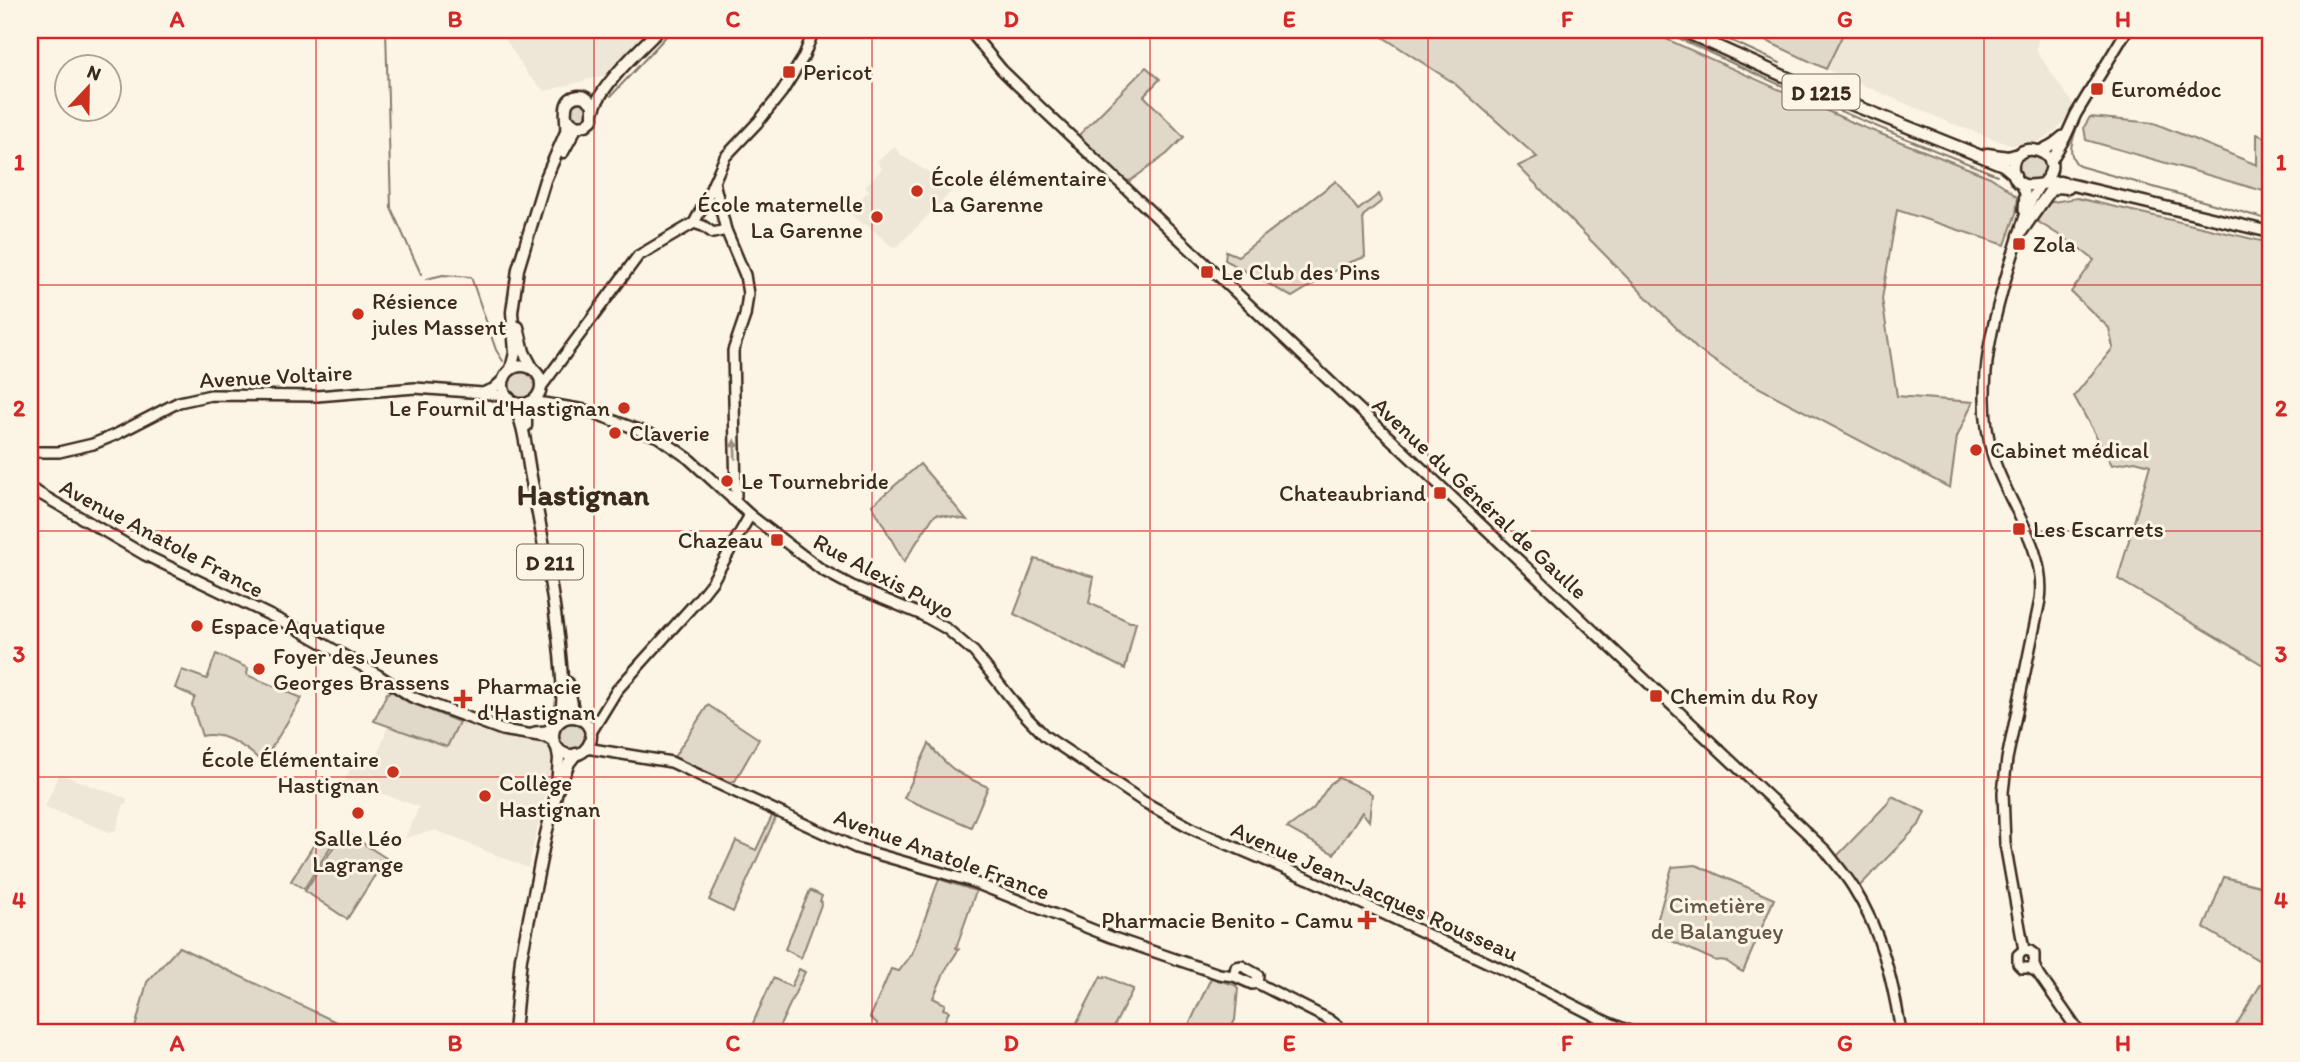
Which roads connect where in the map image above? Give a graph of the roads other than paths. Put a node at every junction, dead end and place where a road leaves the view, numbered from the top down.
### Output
1 (659, 30) edge
2 (814, 30) edge
3 (970, 30) edge
4 (1681, 30) edge
5 (2127, 30) edge
6 (621, 71) junction
7 (584, 97) junction
8 (594, 110) junction
9 (566, 118) junction
10 (581, 126) junction
11 (2069, 129) junction
12 (1963, 149) junction
13 (2040, 151) junction
14 (2019, 154) junction
15 (2051, 165) junction
16 (2018, 179) junction
17 (714, 182) junction
18 (2042, 184) junction
19 (2077, 185) junction
20 (2124, 197) junction
21 (694, 223) junction
22 (2023, 223) junction
23 (726, 230) junction
24 (2270, 232) edge
25 (2019, 235) junction
26 (534, 370) junction
27 (552, 370) junction
28 (508, 374) junction
29 (541, 389) junction
30 (483, 393) junction
31 (510, 399) junction
32 (531, 401) junction
33 (550, 404) junction
34 (33, 451) edge
35 (30, 488) edge
36 (733, 500) junction
37 (750, 515) junction
38 (388, 681) junction
39 (598, 720) junction
40 (584, 722) junction
41 (558, 723) junction
42 (589, 740) junction
43 (556, 745) junction
44 (576, 754) junction
45 (1105, 777) joint
46 (557, 791) junction
47 (2024, 950) junction
48 (2034, 968) junction
49 (514, 1032) edge
50 (1346, 1032) edge
51 (1632, 1032) edge
52 (1901, 1032) edge
53 (2079, 1032) edge

1 - 6 main road
2 - 17 street
3 - 52 street, Avenue du Général de Gaulle
4 - 12 main road, D 1215
5 - 11 street
6 - 7 main road
6 - 8 main road
7 - 8 main road
7 - 9 main road
8 - 10 main road
9 - 10 main road
9 - 28 main road
10 - 26 main road
11 - 13 street
11 - 15 street
12 - 14 main road, D 1215
12 - 16 main road, D 1215
13 - 14 main road
13 - 15 main road
14 - 16 main road
15 - 18 main road
15 - 19 main road
16 - 18 main road
16 - 22 street
17 - 21 street
17 - 23 street
18 - 19 main road
18 - 22 street
19 - 20 main road
20 - 24 main road
20 - 25 main road
21 - 23 street
21 - 27 street
22 - 25 street
36 -> 23 street
25 - 47 street
26 - 27 street
26 - 28 main road
26 - 29 main road
27 - 29 street
28 - 30 street
28 - 31 main road
29 - 32 main road
29 - 33 street
30 - 31 street, Avenue Voltaire
30 - 34 street, Avenue Voltaire
31 - 32 main road
31 - 41 main road, D 211
32 - 33 street, Rue Alexis Puyo
32 - 40 main road, D 211
33 - 36 street, Rue Alexis Puyo
35 - 38 street, Avenue Anatole France
36 - 37 street, Rue Alexis Puyo
37 - 39 street
37 - 45 street, Rue Alexis Puyo
38 - 41 street, Avenue Anatole France
38 - 43 street, Avenue Anatole France
39 - 40 street
39 - 42 street
40 - 41 main road
40 - 42 main road
41 - 43 main road
42 - 44 main road
42 - 50 street, Avenue Anatole France
43 - 44 main road
43 - 46 main road
44 - 46 main road
45 - 51 street, Avenue Jean-Jacques Rousseau
46 - 49 main road
47 - 48 street
47 - 48 street
48 - 53 street

